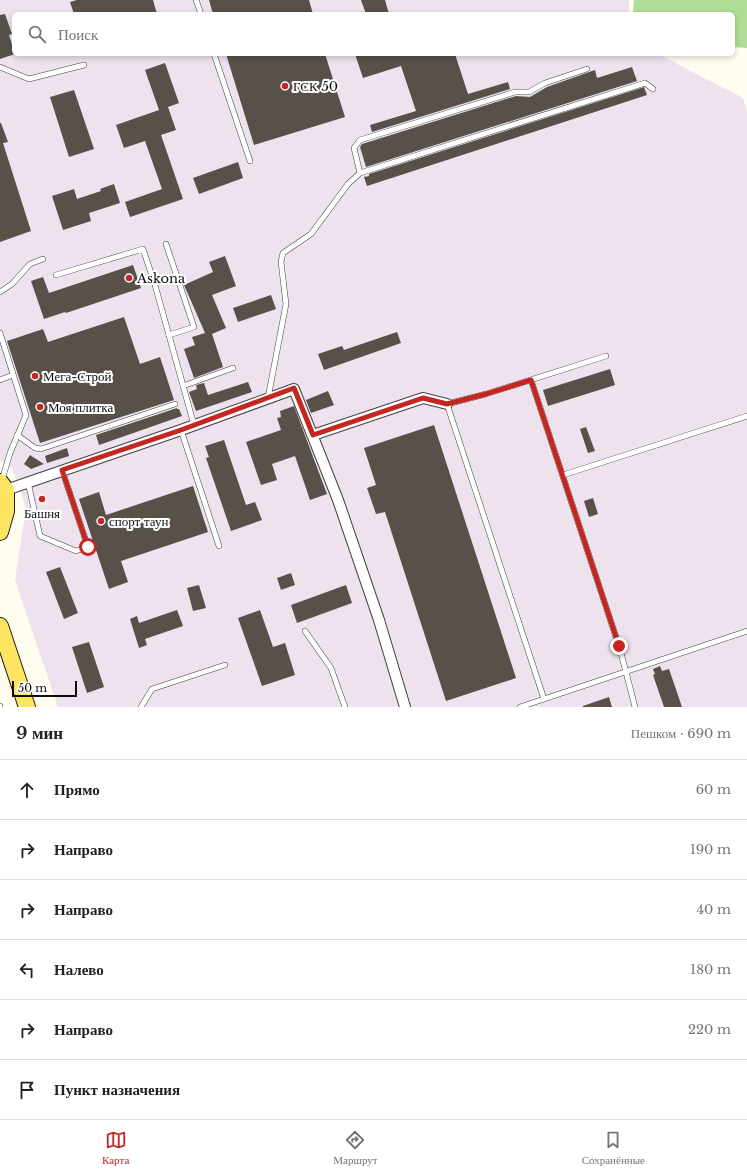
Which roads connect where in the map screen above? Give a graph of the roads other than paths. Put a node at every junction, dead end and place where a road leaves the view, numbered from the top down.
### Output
1 (196, 0) edge
2 (200, 12) edge
3 (215, 56) edge
4 (84, 65) dead end
5 (0, 67) edge
6 (587, 69) dead end
7 (653, 89) dead end
8 (250, 161) dead end
9 (360, 173) junction
10 (166, 244) dead end
11 (43, 259) dead end
12 (56, 274) dead end
13 (0, 292) edge
14 (0, 333) edge
15 (169, 335) junction
16 (606, 356) dead end
17 (234, 368) dead end
18 (13, 375) junction
19 (0, 380) edge
20 (531, 380) junction
21 (183, 386) junction
22 (268, 398) junction
23 (175, 404) dead end
24 (447, 404) junction
25 (747, 416) edge
26 (194, 425) junction
27 (181, 430) junction
28 (17, 435) junction
29 (313, 435) junction
30 (62, 470) junction
31 (563, 475) junction
32 (28, 482) junction
33 (2, 485) edge
34 (0, 532) edge
35 (219, 546) dead end
36 (0, 626) edge
37 (305, 631) dead end
38 (747, 631) edge
39 (225, 665) dead end
40 (626, 672) junction
41 (544, 699) junction
42 (27, 707) edge
43 (141, 707) edge
44 (346, 707) edge
45 (405, 707) edge
46 (520, 707) edge
47 (635, 707) edge

1 - 2 lane
3 - 8 lane
4 - 5 lane
6 - 9 lane
7 - 9 lane
9 - 22 lane
10 - 15 lane
11 - 13 lane
12 - 15 lane
14 - 18 lane
15 - 21 lane
16 - 20 lane
17 - 21 lane
18 - 19 lane
18 - 28 lane
20 - 24 lane
20 - 31 lane
21 - 26 lane
22 - 26 street
22 - 29 street
23 - 28 lane
24 - 29 street
24 - 41 lane
25 - 31 lane
26 - 27 street
27 - 30 street
27 - 35 lane
28 - 33 lane
29 - 45 street
30 - 32 street
30 - 32 lane
31 - 40 lane
32 - 33 street
33 - 34 main road
36 - 42 main road
37 - 44 lane
38 - 40 lane
39 - 43 lane
40 - 41 lane
40 - 47 lane
41 - 46 lane

